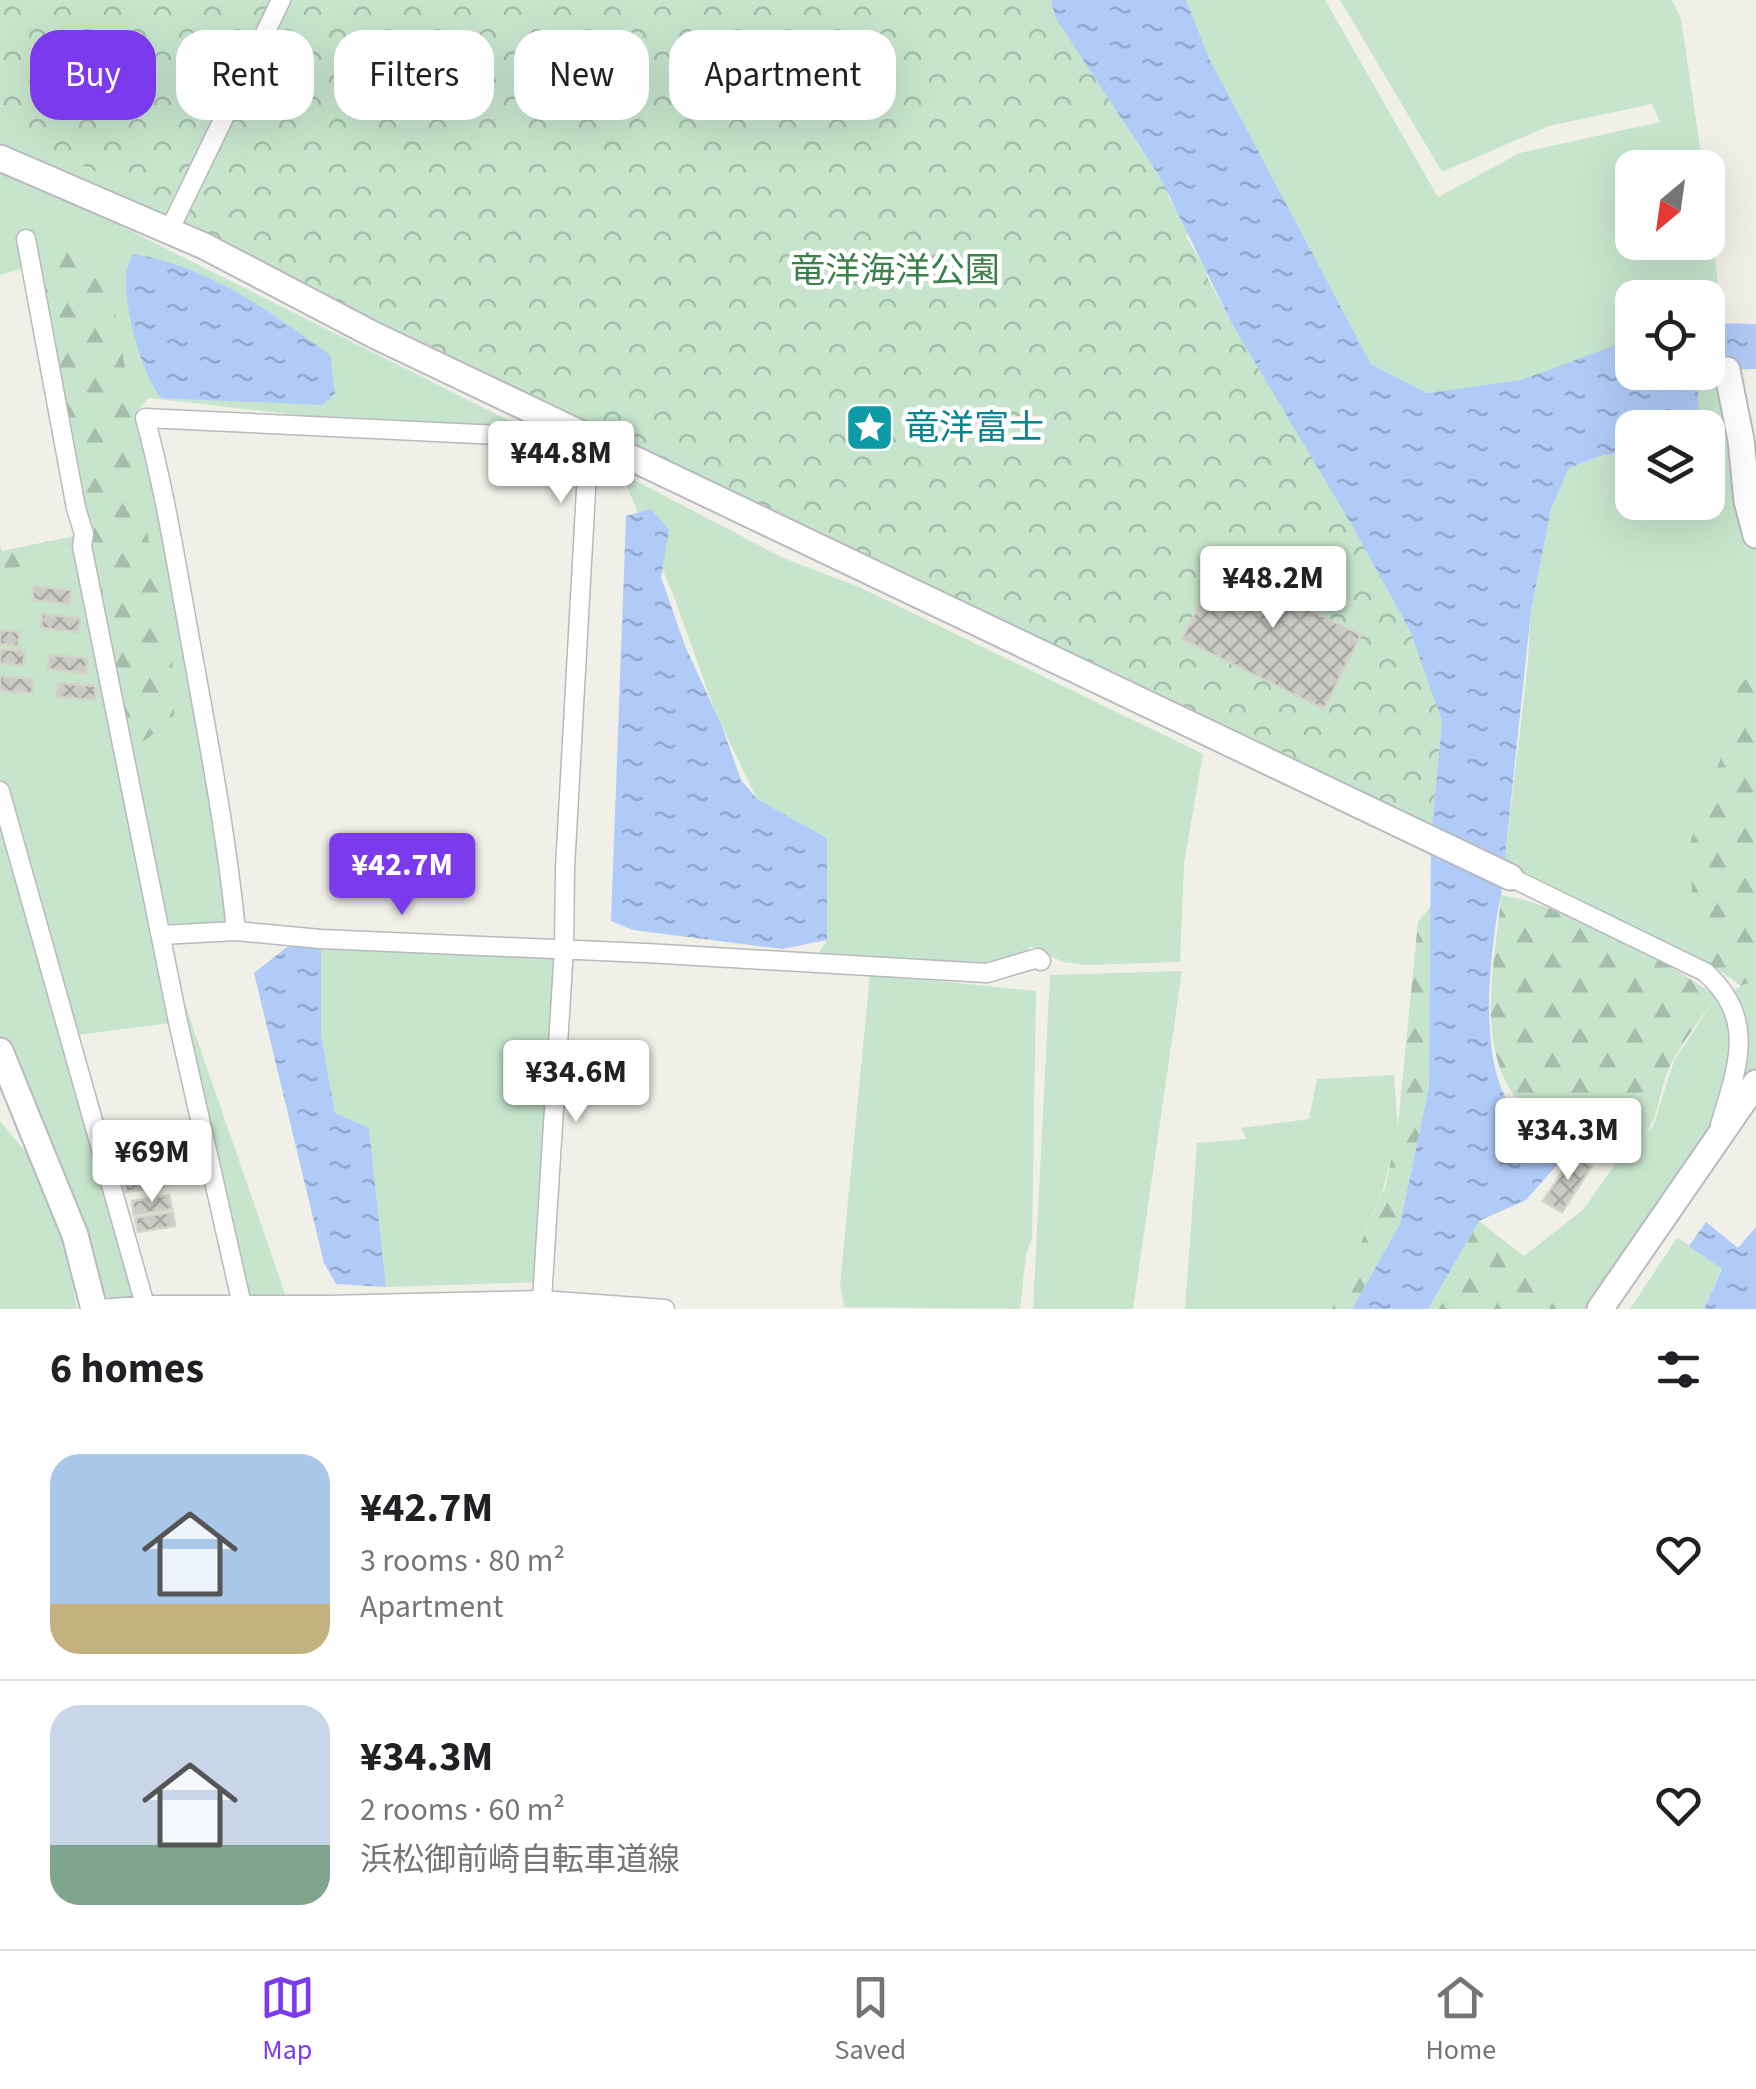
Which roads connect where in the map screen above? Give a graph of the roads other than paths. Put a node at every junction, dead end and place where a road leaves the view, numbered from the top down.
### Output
1 (281, 0) edge
2 (0, 158) edge
3 (169, 231) junction
4 (26, 239) dead end
5 (1727, 370) dead end
6 (1756, 535) edge
7 (0, 791) edge
8 (1510, 877) joint
9 (236, 931) junction
10 (161, 935) junction
11 (564, 948) junction
12 (1041, 961) dead end
13 (0, 1052) edge
14 (1756, 1083) edge
15 (1713, 1149) junction
16 (542, 1300) junction
17 (145, 1305) junction
18 (242, 1306) junction
19 (328, 1307) edge
20 (98, 1309) edge
21 (664, 1309) edge
22 (1600, 1309) edge

1 - 3 street
2 - 3 street
3 - 8 street
4 - 10 street
5 - 6 street
7 - 17 street
8 - 15 street
9 - 10 street
9 - 11 street
9 - 11 street
10 - 18 street
11 - 12 street
11 - 16 street
13 - 20 street
14 - 15 street
15 - 22 street
16 - 19 street
16 - 21 street
17 - 18 street
17 - 20 street
18 - 19 street

